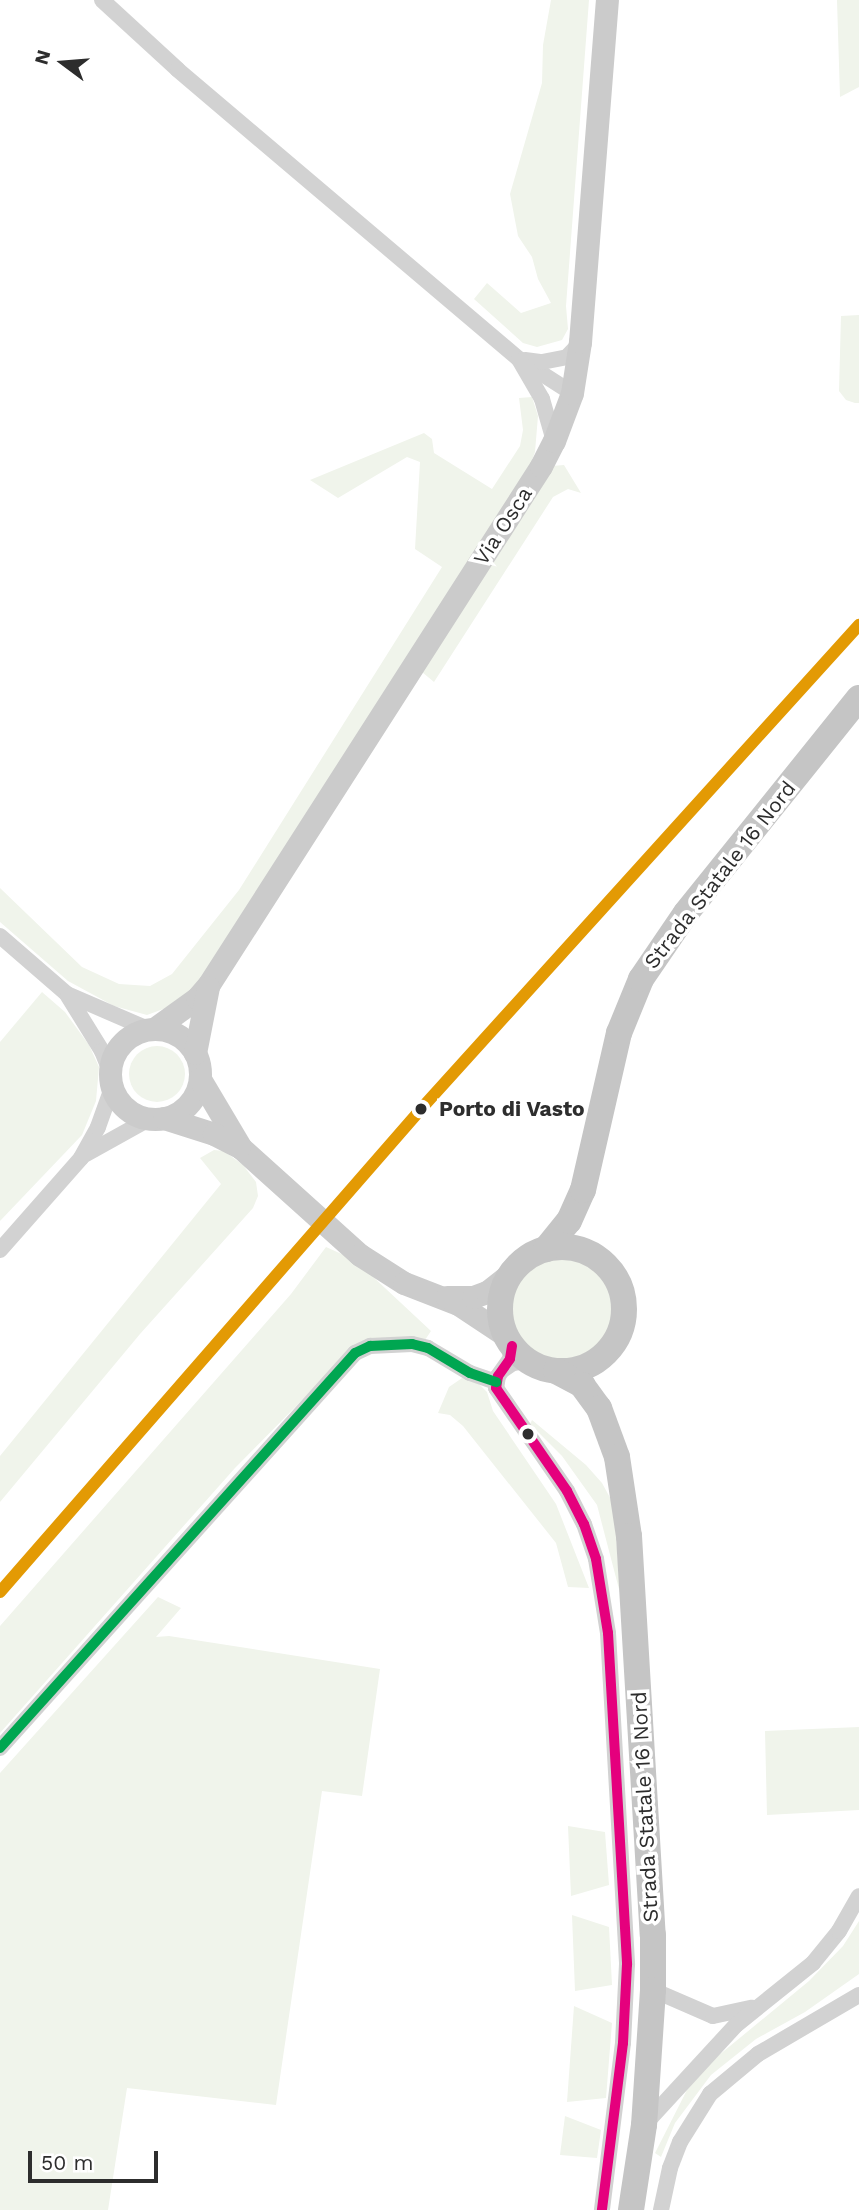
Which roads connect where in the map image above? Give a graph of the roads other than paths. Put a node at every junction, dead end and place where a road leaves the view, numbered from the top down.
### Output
1 (102, 0) edge
2 (607, 0) edge
3 (580, 342) junction
4 (519, 359) junction
5 (572, 393) junction
6 (554, 441) junction
7 (859, 698) edge
8 (0, 936) edge
9 (209, 984) junction
10 (67, 993) junction
11 (151, 1029) junction
12 (195, 1053) junction
13 (111, 1079) junction
14 (200, 1079) junction
15 (156, 1118) junction
16 (241, 1148) junction
17 (81, 1157) junction
18 (583, 1190) junction
19 (546, 1249) junction
20 (0, 1250) edge
21 (597, 1258) junction
22 (511, 1273) junction
23 (440, 1297) junction
24 (603, 1356) junction
25 (509, 1359) junction
26 (556, 1371) junction
27 (599, 1408) junction
28 (0, 1748) edge
29 (859, 1896) edge
30 (653, 1990) junction
31 (859, 1995) edge
32 (764, 2003) junction
33 (644, 2124) junction
34 (602, 2210) edge
35 (631, 2210) edge
36 (661, 2210) edge

1 - 4 street
2 - 3 street, Via Osca
3 - 4 street
3 - 5 street, Via Osca
4 - 5 street
4 - 6 street
5 - 6 street, Via Osca
6 - 9 street, Via Osca
7 - 18 main road, Strada Statale 16 Nord
8 - 10 street
9 - 11 street, Via Osca
9 - 12 street, Via Osca
10 - 11 street
10 - 13 street
11 - 12 street
11 - 13 street
12 - 14 street
13 - 15 street
13 - 17 street
14 - 15 street
14 - 16 street
15 - 16 street
15 - 17 street
16 - 23 street
17 - 20 street
18 - 19 main road, Strada Statale 16 Nord
18 - 21 main road, Strada Statale 16 Nord
19 - 21 main road
19 - 22 main road
21 - 24 main road
22 - 23 street
22 - 25 main road
23 - 25 street
24 - 26 main road
24 - 27 main road, Strada Statale 16 Nord
25 - 26 main road
25 - 28 street
25 - 34 street
26 - 27 main road, Strada Statale 16 Nord
27 - 30 main road, Strada Statale 16 Nord
29 - 32 street
30 - 32 street
30 - 33 main road, Strada Statale 16 Nord
31 - 36 street
32 - 33 street
33 - 35 main road, Strada Statale 16 Nord

